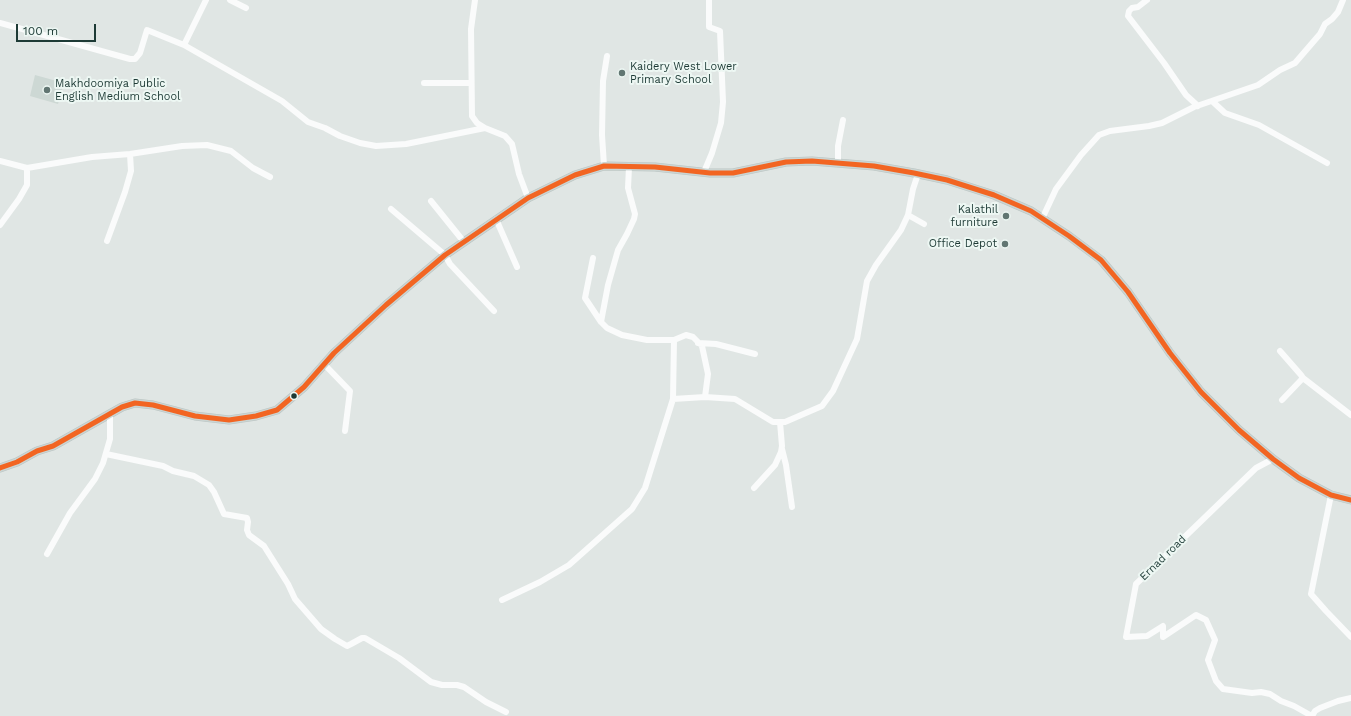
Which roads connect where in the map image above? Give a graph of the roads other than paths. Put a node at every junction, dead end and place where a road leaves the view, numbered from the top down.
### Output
1 (206, 0) edge
2 (230, 0) edge
3 (475, 0) edge
4 (708, 0) edge
5 (1147, 0) edge
6 (1343, 0) edge
7 (246, 8) dead end
8 (0, 23) edge
9 (184, 45) junction
10 (606, 56) dead end
11 (424, 82) dead end
12 (470, 84) junction
13 (1212, 101) junction
14 (1198, 106) junction
15 (843, 120) dead end
16 (485, 128) junction
17 (130, 154) junction
18 (0, 161) edge
19 (1327, 163) dead end
20 (838, 164) junction
21 (604, 166) junction
22 (629, 167) junction
23 (27, 168) junction
24 (704, 172) junction
25 (918, 174) junction
26 (270, 177) dead end
27 (528, 198) junction
28 (431, 201) dead end
29 (391, 209) dead end
30 (908, 215) junction
31 (1042, 218) junction
32 (496, 219) junction
33 (924, 224) dead end
34 (0, 225) edge
35 (107, 241) dead end
36 (464, 242) junction
37 (446, 255) junction
38 (593, 258) dead end
39 (517, 267) dead end
40 (494, 311) dead end
41 (601, 322) junction
42 (674, 340) junction
43 (698, 342) junction
44 (1280, 350) dead end
45 (755, 354) dead end
46 (324, 364) junction
47 (1302, 378) junction
48 (705, 397) junction
49 (673, 399) junction
50 (1282, 400) dead end
51 (1351, 414) edge
52 (110, 415) junction
53 (780, 422) junction
54 (345, 431) dead end
55 (782, 449) junction
56 (106, 454) junction
57 (1273, 459) junction
58 (0, 468) edge
59 (754, 488) dead end
60 (1331, 495) junction
61 (1351, 500) edge
62 (792, 507) dead end
63 (47, 554) dead end
64 (502, 600) dead end
65 (1351, 637) edge
66 (1351, 698) edge
67 (506, 712) dead end
68 (1312, 716) edge

1 - 9 street
2 - 7 street
3 - 12 street
4 - 24 street
5 - 14 street
6 - 13 street
8 - 9 street
9 - 16 street
10 - 21 street
11 - 12 street
12 - 16 street
13 - 14 street
13 - 19 street
14 - 31 street
15 - 20 street
16 - 27 street
17 - 23 street
17 - 26 street
17 - 35 street
18 - 23 street
20 - 24 main road
20 - 25 main road
21 - 22 main road
21 - 27 main road
22 - 24 main road
22 - 41 street
23 - 34 street
25 - 30 street
25 - 31 main road
27 - 32 main road
28 - 36 street
29 - 37 street
30 - 33 street
30 - 53 street
31 - 57 main road
32 - 36 main road
32 - 39 street
36 - 37 main road
37 - 40 street
37 - 46 main road
38 - 41 street
41 - 42 street
42 - 43 street
42 - 49 street
43 - 45 street
43 - 48 street
44 - 47 street
46 - 52 main road
46 - 54 street
47 - 50 street
47 - 51 street
48 - 49 street
48 - 53 street
49 - 64 street
52 - 56 street
52 - 58 main road
53 - 55 street
55 - 59 street
55 - 62 street
56 - 63 street
56 - 67 street
57 - 60 main road
57 - 68 street, Ernad road
60 - 61 main road
60 - 65 street
66 - 68 street

